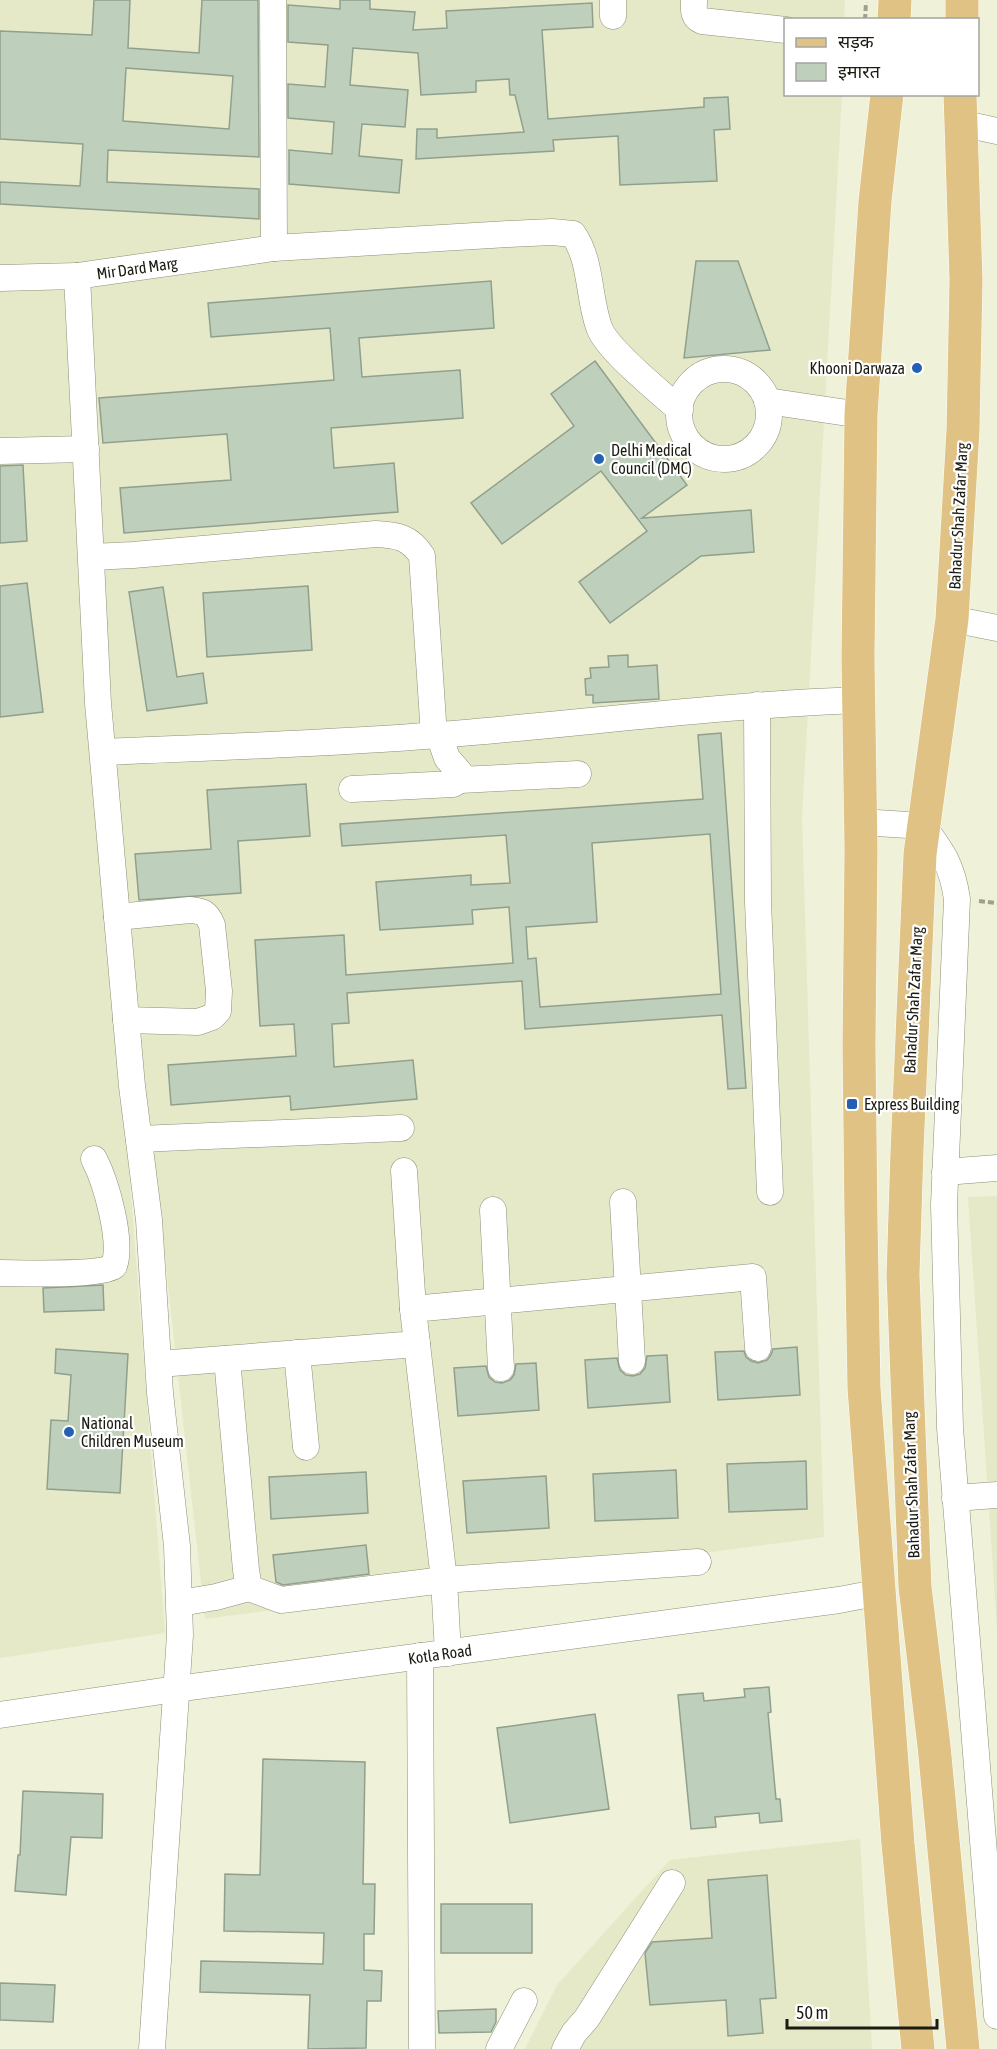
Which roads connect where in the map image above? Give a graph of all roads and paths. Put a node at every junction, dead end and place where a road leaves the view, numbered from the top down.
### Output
1 (273, 0) edge
2 (694, 0) edge
3 (867, 0) edge
4 (895, 0) edge
5 (962, 0) edge
6 (865, 18) edge
7 (894, 18) edge
8 (962, 18) edge
9 (784, 30) edge
10 (887, 96) edge
11 (960, 109) edge
12 (997, 131) edge
13 (274, 248) junction
14 (77, 276) junction
15 (0, 278) edge
16 (767, 401) junction
17 (680, 410) junction
18 (861, 415) junction
19 (86, 449) junction
20 (0, 451) edge
21 (92, 557) junction
22 (952, 620) junction
23 (997, 628) edge
24 (859, 700) junction
25 (757, 705) junction
26 (437, 735) junction
27 (103, 752) junction
28 (578, 774) dead end
29 (460, 780) junction
30 (352, 789) dead end
31 (861, 822) junction
32 (923, 826) junction
33 (117, 917) junction
34 (126, 1020) junction
35 (401, 1128) dead end
36 (139, 1139) junction
37 (94, 1159) dead end
38 (997, 1168) edge
39 (404, 1171) dead end
40 (945, 1172) junction
41 (770, 1192) dead end
42 (623, 1202) dead end
43 (493, 1210) dead end
44 (0, 1273) edge
45 (628, 1288) junction
46 (497, 1301) junction
47 (413, 1309) junction
48 (417, 1344) junction
49 (758, 1348) dead end
50 (297, 1353) junction
51 (227, 1359) junction
52 (632, 1361) dead end
53 (159, 1364) junction
54 (501, 1368) dead end
55 (306, 1447) dead end
56 (997, 1495) edge
57 (956, 1498) junction
58 (698, 1562) dead end
59 (444, 1580) junction
60 (249, 1588) junction
61 (881, 1592) junction
62 (180, 1603) junction
63 (448, 1653) junction
64 (420, 1656) junction
65 (176, 1689) junction
66 (0, 1715) edge
67 (672, 1883) dead end
68 (524, 2001) dead end
69 (997, 2016) edge
70 (152, 2049) edge
71 (422, 2049) edge
72 (499, 2049) edge
73 (565, 2049) edge
74 (918, 2049) edge
75 (963, 2049) edge

1 - 13 street
2 - 9 street
3 - 6 path
4 - 7 main road
5 - 8 main road
10 - 18 main road
11 - 12 street
11 - 22 main road, Bahadur Shah Zafar Marg
13 - 14 street, Mir Dard Marg
13 - 17 street, Mir Dard Marg
14 - 15 street, Mir Dard Marg
14 - 19 street
16 - 17 street
16 - 17 street
16 - 18 street
18 - 24 main road
19 - 20 street
19 - 21 street
21 - 26 street
21 - 27 street
22 - 23 street
22 - 32 main road, Bahadur Shah Zafar Marg
24 - 25 street
24 - 31 main road
25 - 26 street
25 - 41 street
26 - 27 street
26 - 29 street
27 - 33 street
28 - 29 street
29 - 30 street
31 - 32 street
31 - 61 main road
32 - 40 street
32 - 75 main road, Bahadur Shah Zafar Marg
33 - 34 street
33 - 34 street
34 - 36 street
35 - 36 street
36 - 53 street
37 - 44 street
38 - 40 street
39 - 47 street
40 - 57 street
42 - 45 street
43 - 46 street
45 - 46 street
45 - 49 street
45 - 52 street
46 - 47 street
46 - 54 street
47 - 48 street
48 - 50 street
48 - 59 street
50 - 51 street
50 - 55 street
51 - 53 street
51 - 60 street
53 - 62 street
56 - 57 street
57 - 69 street
58 - 59 street
59 - 60 street
59 - 63 street
60 - 62 street
61 - 63 street, Kotla Road
61 - 74 main road
62 - 65 street
63 - 64 street, Kotla Road
64 - 65 street, Kotla Road
64 - 71 street
65 - 66 street, Kotla Road
65 - 70 street
67 - 73 street
68 - 72 street

